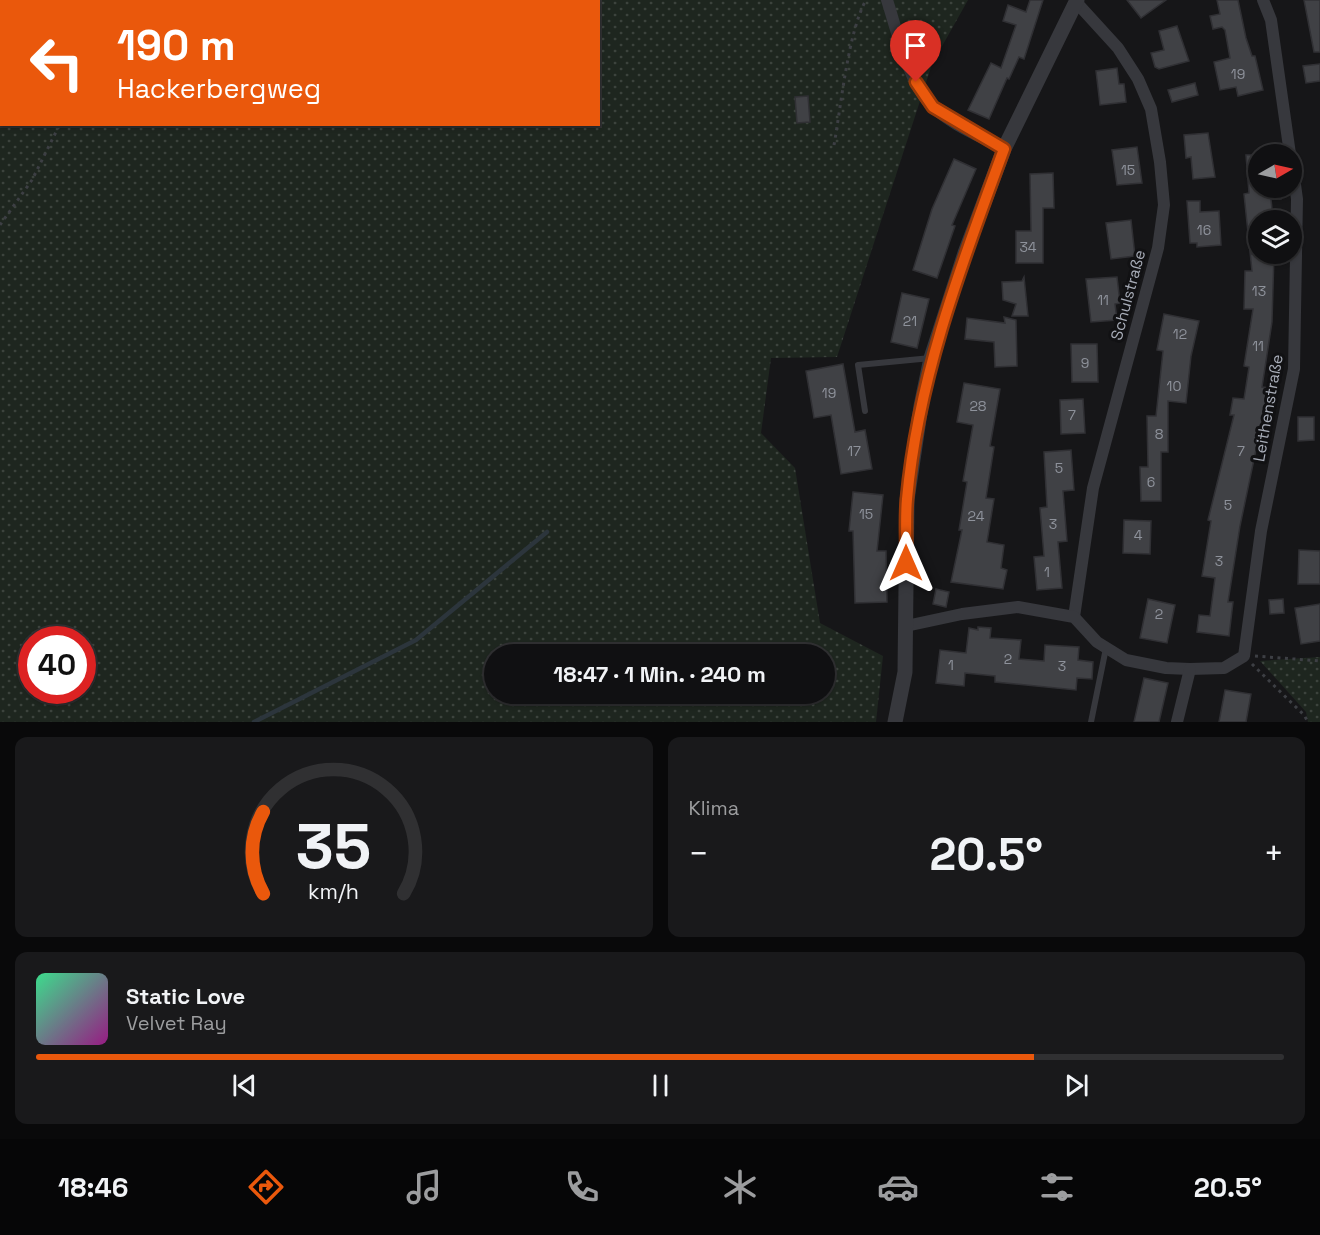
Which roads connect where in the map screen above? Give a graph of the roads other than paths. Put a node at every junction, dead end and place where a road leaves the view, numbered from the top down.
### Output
1 (887, 0) edge
2 (1263, 0) edge
3 (1076, 1) edge
4 (1289, 144) edge
5 (1004, 149) junction
6 (1297, 198) edge
7 (931, 358) junction
8 (865, 411) dead end
9 (1074, 617) junction
10 (906, 626) junction
11 (1106, 647) junction
12 (1190, 669) junction
13 (895, 722) edge
14 (1091, 722) edge
15 (1177, 722) edge

1 - 5 street
2 - 4 street
3 - 5 street
3 - 9 street, Schulstraße
5 - 7 street
6 - 12 street, Leithenstraße
7 - 8 lane
7 - 10 street
9 - 10 street
9 - 11 street
10 - 13 street
11 - 12 street
11 - 14 lane
12 - 15 street

